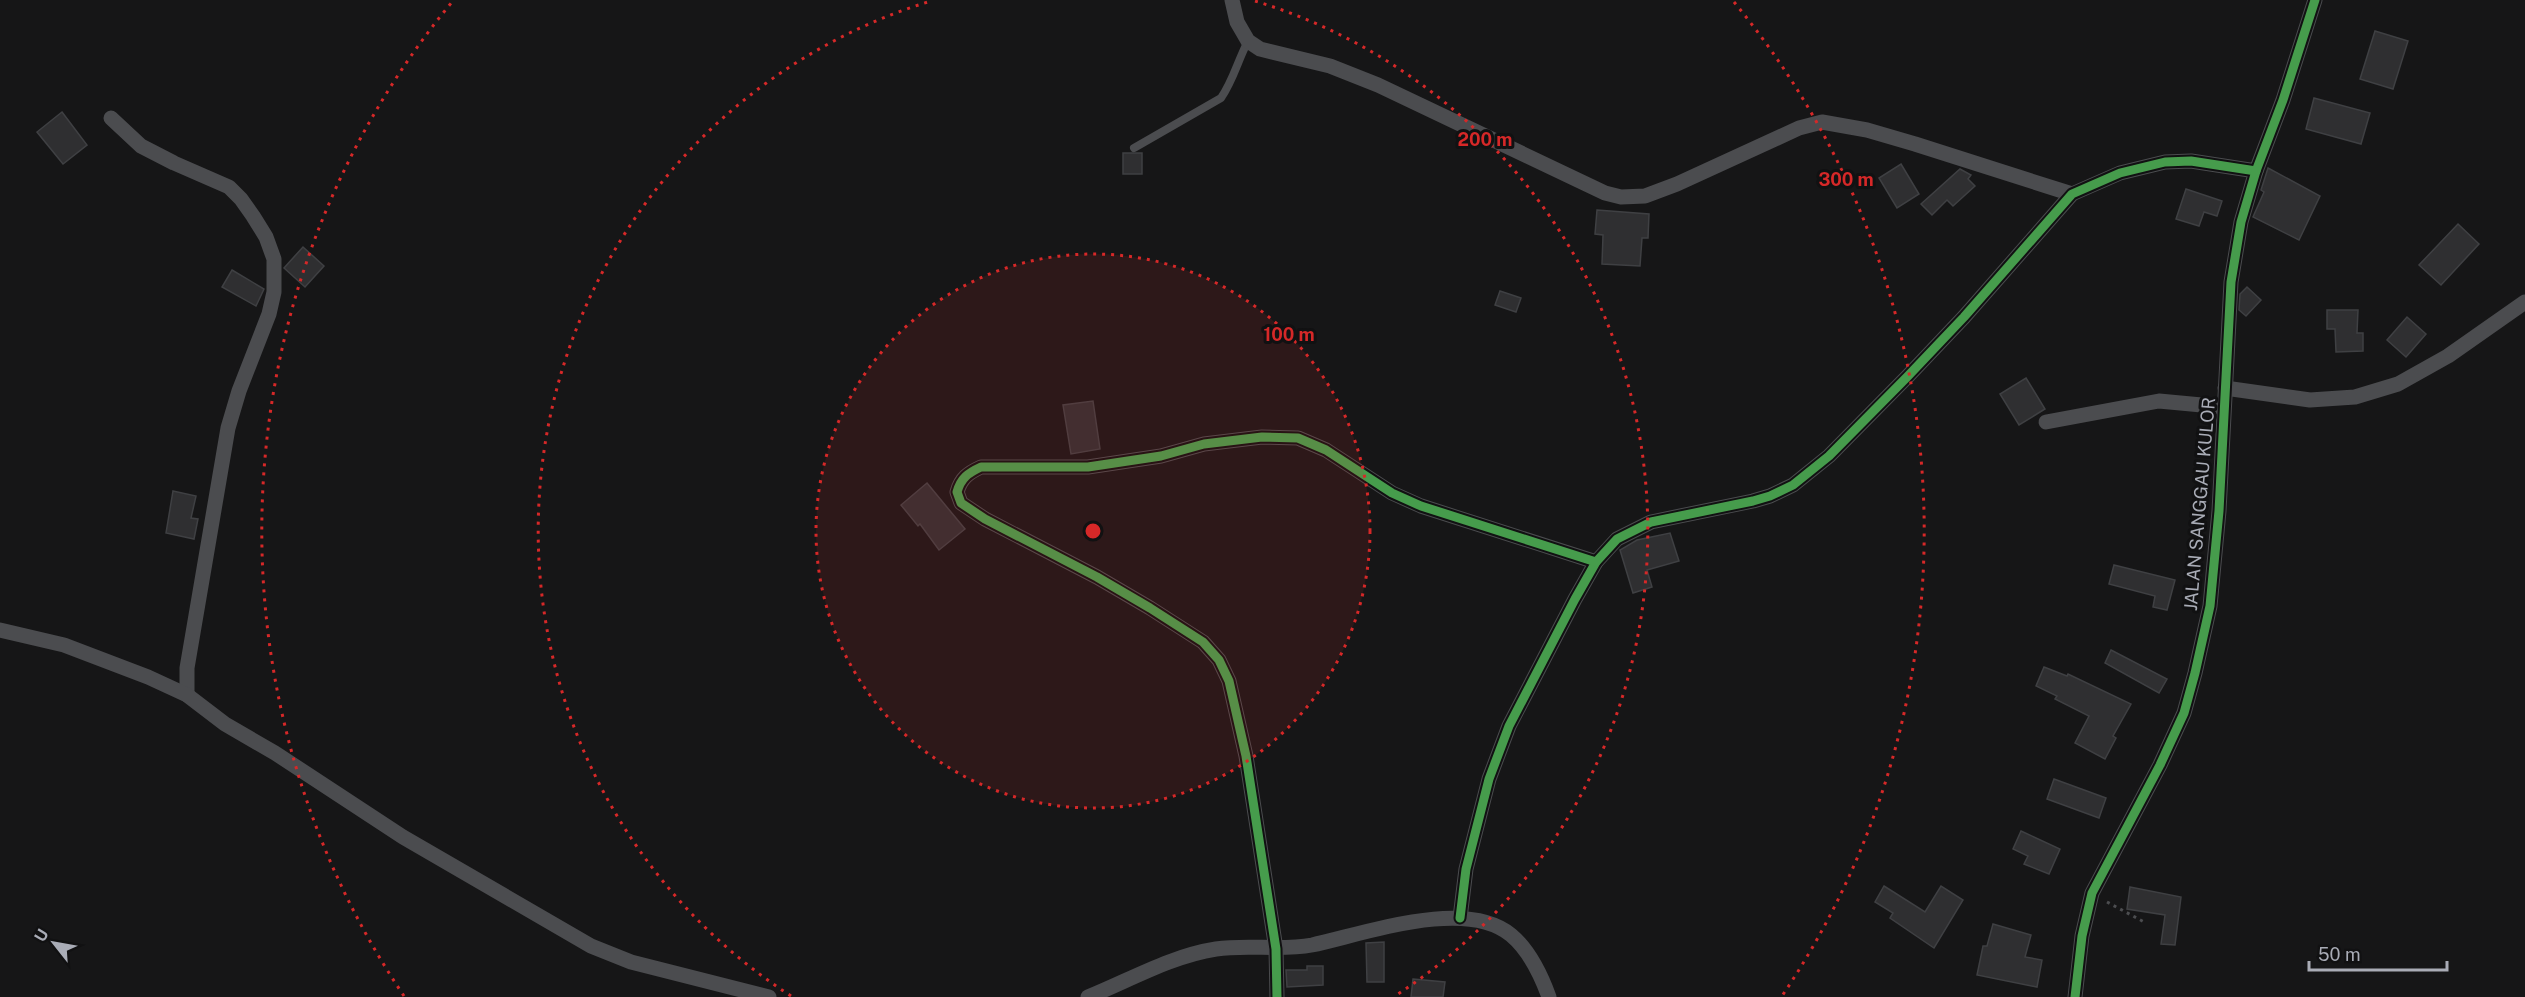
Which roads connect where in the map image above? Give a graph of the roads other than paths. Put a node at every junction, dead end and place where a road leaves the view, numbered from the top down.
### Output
1 (1232, 0) edge
2 (2315, 0) edge
3 (1248, 42) junction
4 (111, 118) dead end
5 (1134, 148) dead end
6 (2256, 171) junction
7 (2072, 194) junction
8 (2525, 302) edge
9 (2225, 388) junction
10 (2223, 407) junction
11 (2046, 422) dead end
12 (1596, 561) junction
13 (0, 630) edge
14 (187, 695) junction
15 (1460, 918) junction
16 (1276, 949) junction
17 (769, 997) edge
18 (1088, 997) edge
19 (1277, 997) edge
20 (1549, 997) edge
21 (2075, 997) edge

1 - 3 street
2 - 6 street, JALAN SANGGAU KULOR
3 - 5 lane
3 - 7 street
4 - 14 street
6 - 7 street
6 - 9 street, JALAN SANGGAU KULOR
7 - 12 street
8 - 9 street
9 - 10 street, JALAN SANGGAU KULOR
10 - 11 street
10 - 21 street, JALAN SANGGAU KULOR
12 - 15 street
12 - 16 street
13 - 14 street
14 - 17 street
15 - 16 street
15 - 20 street
16 - 18 street
16 - 19 street

